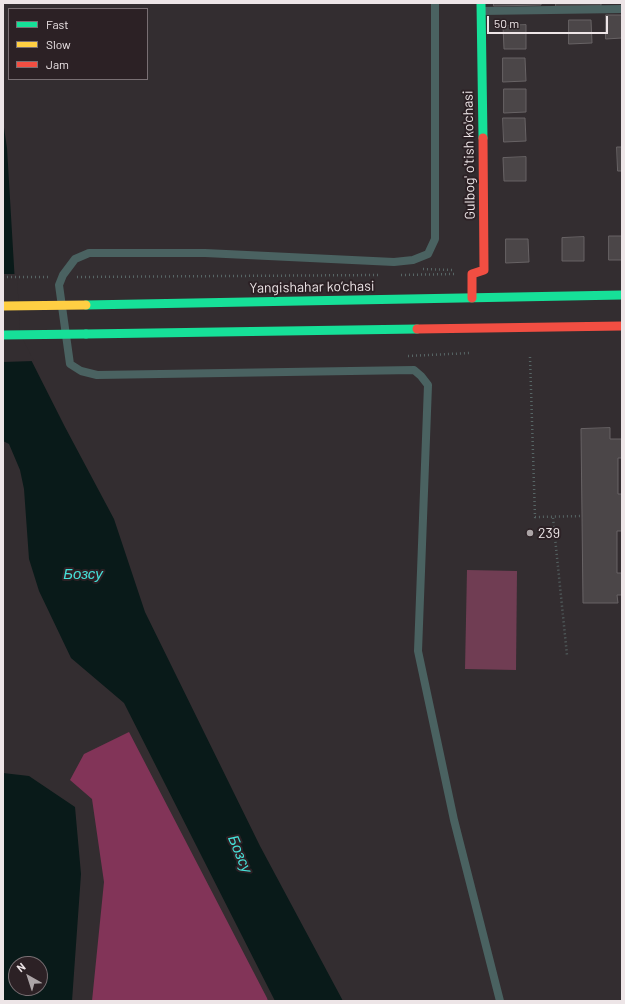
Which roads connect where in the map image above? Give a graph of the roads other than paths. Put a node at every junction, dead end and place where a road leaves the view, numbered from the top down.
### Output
1 (435, 3) edge
2 (481, 7) edge
3 (622, 9) edge
4 (622, 295) edge
5 (549, 296) junction
6 (472, 298) junction
7 (556, 303) dead end
8 (3, 306) edge
9 (558, 316) dead end
10 (622, 326) edge
11 (550, 327) junction
12 (3, 335) edge
13 (500, 1001) edge

1 - 13 lane
2 - 3 lane
2 - 6 main road, Gulbog' o'tish ko'chasi
4 - 5 main road, Yangishahar ko‘chasi
5 - 6 main road, Yangishahar ko‘chasi
5 - 7 main road
6 - 8 main road, Yangishahar ko‘chasi, bridge
9 - 11 main road
10 - 11 main road
11 - 12 main road, bridge

